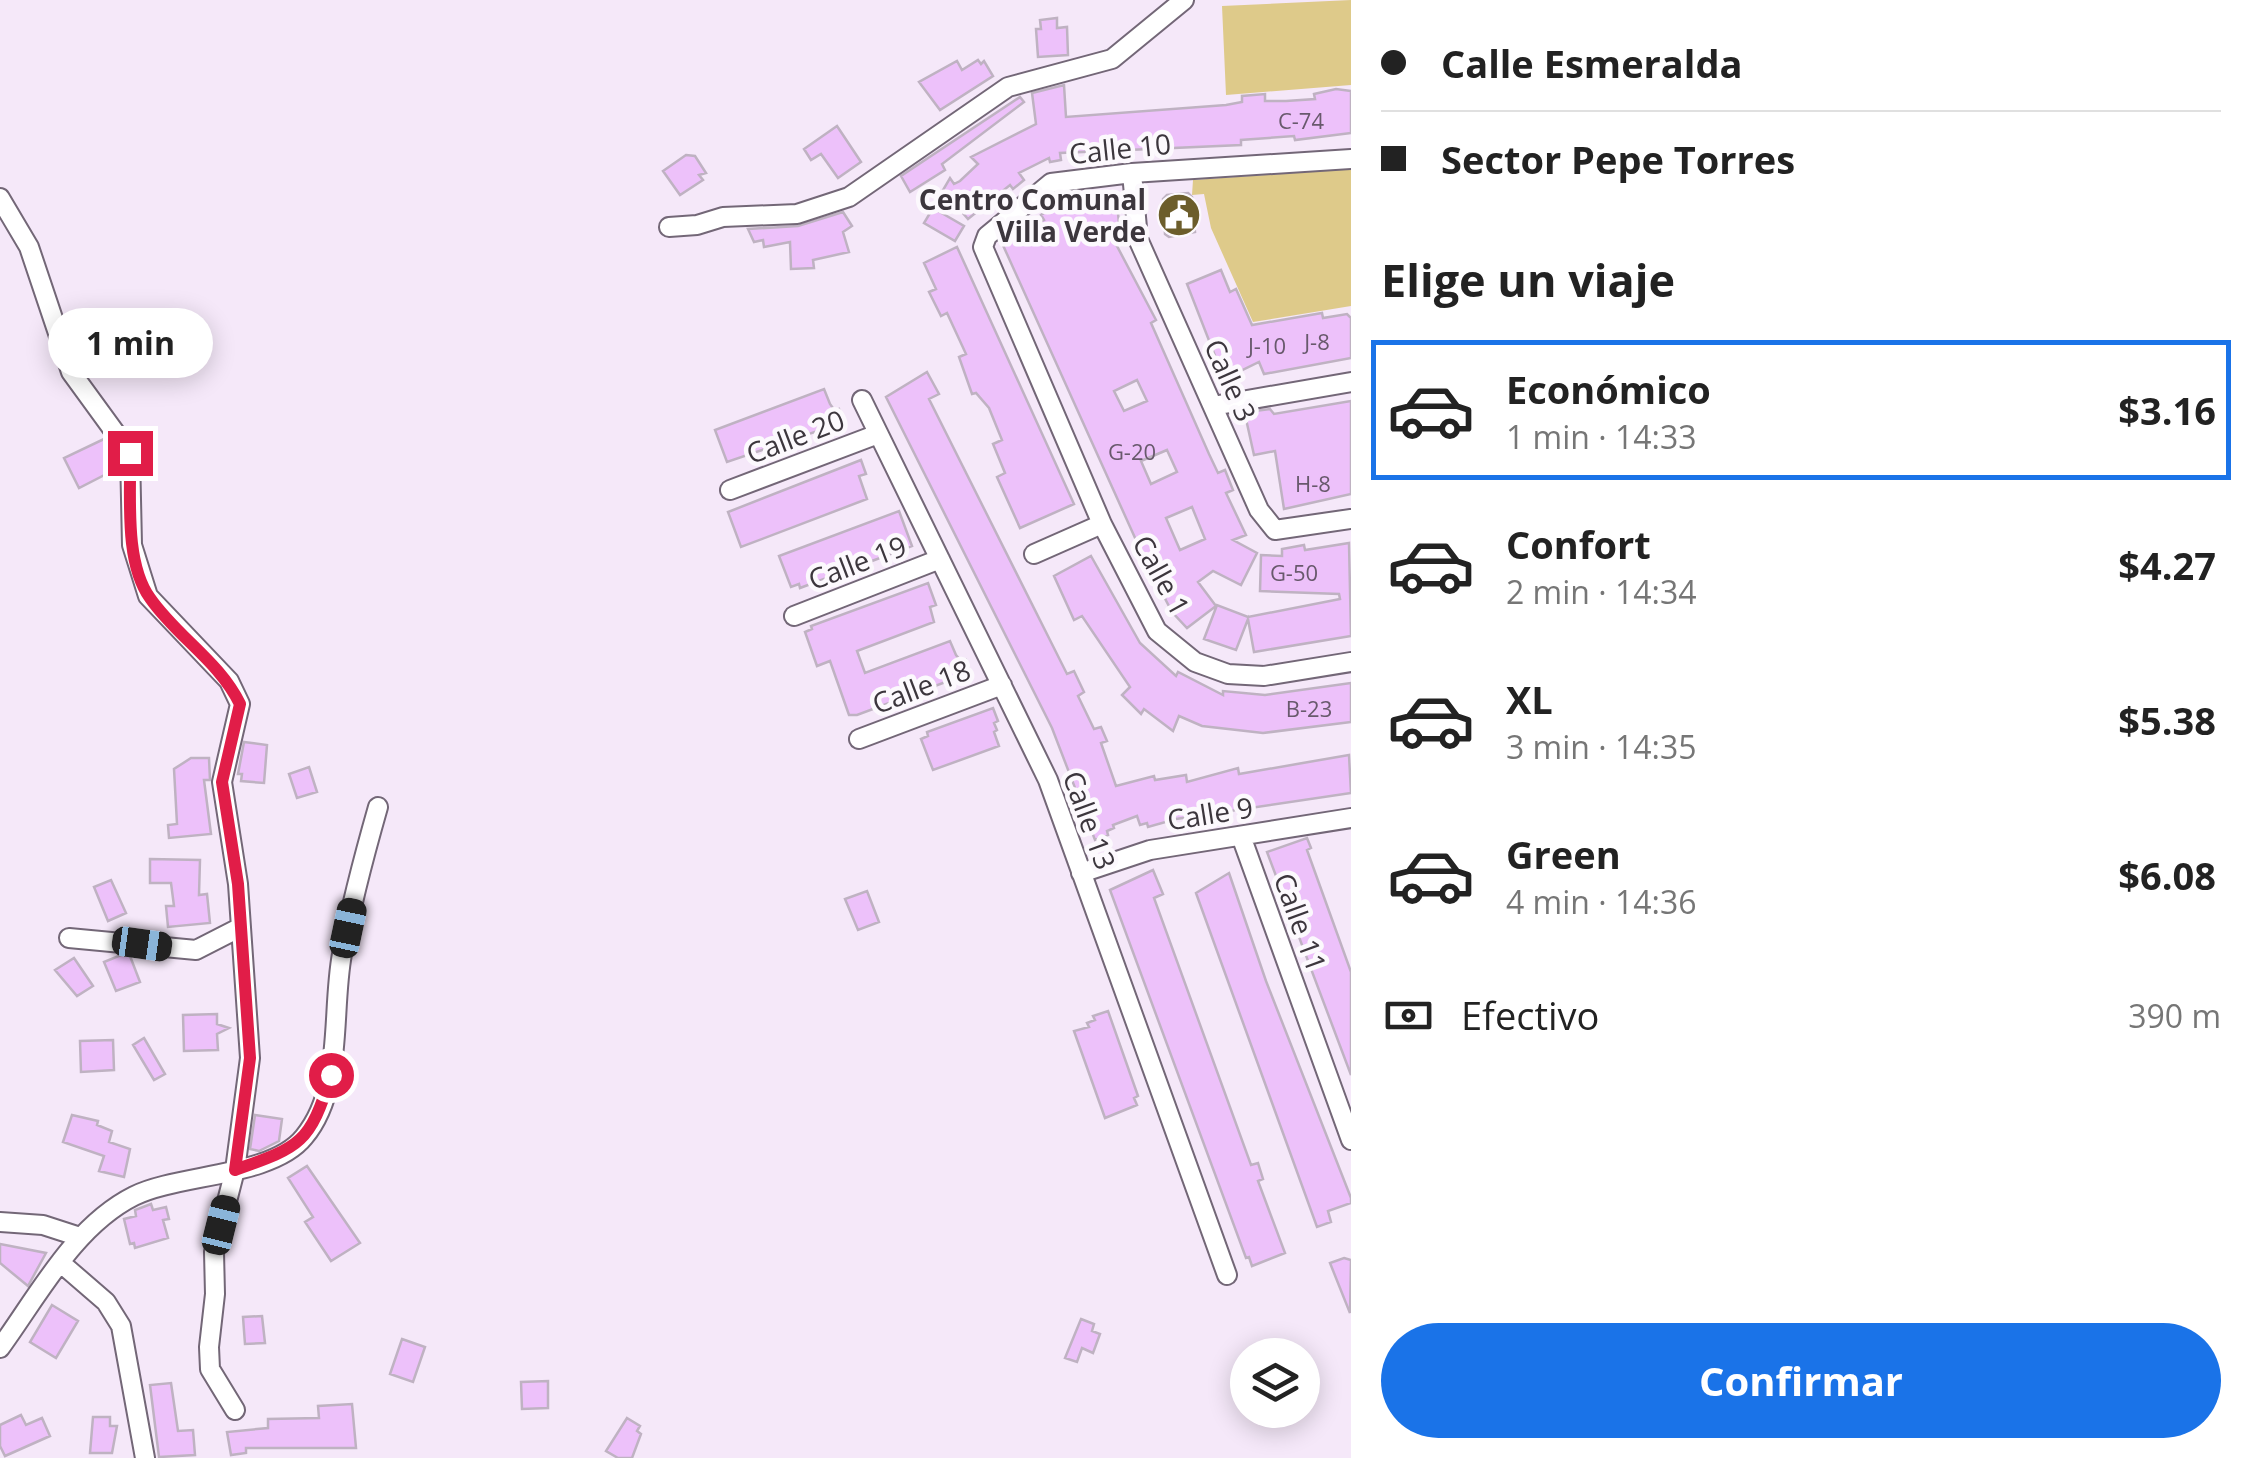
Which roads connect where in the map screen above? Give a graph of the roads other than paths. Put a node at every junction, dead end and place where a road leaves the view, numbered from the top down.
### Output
1 (1184, 0) edge
2 (1351, 159) edge
3 (1132, 173) junction
4 (0, 198) edge
5 (669, 227) dead end
6 (1351, 382) edge
7 (862, 400) dead end
8 (1213, 406) junction
9 (878, 434) junction
10 (730, 490) dead end
11 (1351, 519) edge
12 (1102, 524) junction
13 (1034, 554) dead end
14 (940, 559) junction
15 (794, 616) dead end
16 (1351, 662) edge
17 (1002, 685) junction
18 (859, 739) dead end
19 (378, 807) dead end
20 (1351, 818) edge
21 (1241, 836) junction
22 (1081, 874) junction
23 (241, 926) junction
24 (69, 938) dead end
25 (1351, 1140) edge
26 (235, 1170) junction
27 (0, 1222) edge
28 (80, 1236) junction
29 (62, 1264) junction
30 (1228, 1275) dead end
31 (0, 1348) edge
32 (235, 1410) dead end
33 (145, 1458) edge

1 - 5 street
2 - 3 street, Calle 10
3 - 8 street, Calle 3
3 - 12 street, Calle 10
4 - 23 street
6 - 8 street
7 - 9 street, Calle 13
8 - 11 street, Calle 3
9 - 10 street, Calle 20
9 - 14 street, Calle 13
12 - 13 street
12 - 16 street, Calle 1
14 - 15 street, Calle 19
14 - 17 street, Calle 13
17 - 18 street, Calle 18
17 - 22 street, Calle 13
19 - 26 street
20 - 21 street, Calle 9
21 - 22 street, Calle 9
21 - 25 street, Calle 11
22 - 30 street, Calle 13
23 - 24 street
23 - 26 street
26 - 28 street
26 - 32 street
27 - 28 street
28 - 29 street
29 - 31 street
29 - 33 street

